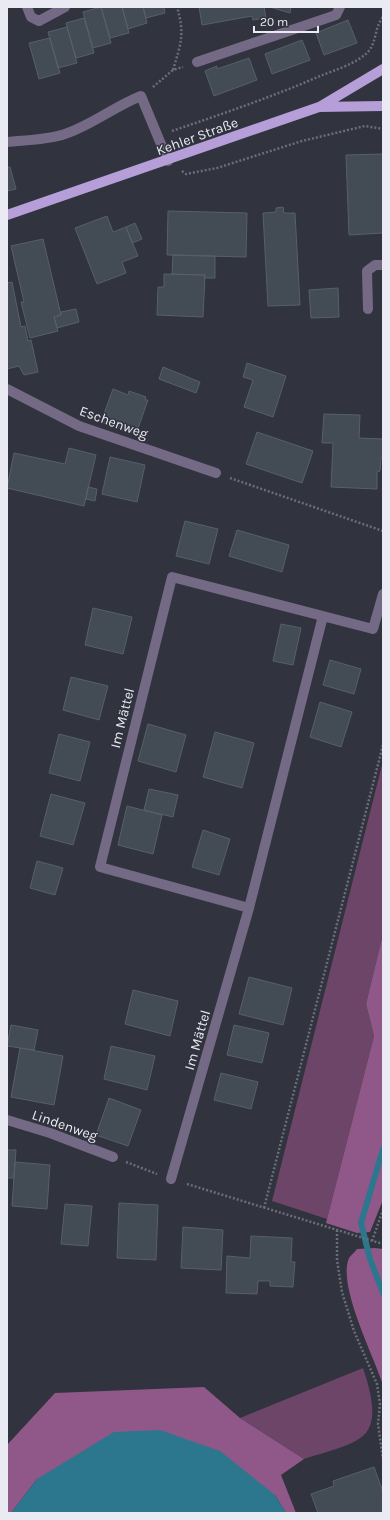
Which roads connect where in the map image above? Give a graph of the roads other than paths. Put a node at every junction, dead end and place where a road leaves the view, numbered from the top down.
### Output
1 (26, 7) edge
2 (65, 7) edge
3 (340, 7) edge
4 (197, 62) road end
5 (383, 69) edge
6 (383, 106) edge
7 (319, 107) junction
8 (7, 142) edge
9 (168, 161) junction
10 (23, 209) junction
11 (7, 210) edge
12 (7, 215) edge
13 (383, 265) edge
14 (368, 309) dead end
15 (7, 389) edge
16 (216, 473) road end
17 (383, 594) edge
18 (323, 616) junction
19 (249, 908) junction
20 (7, 1120) edge
21 (113, 1157) road end
22 (172, 1179) road end

1 - 2 street
3 - 4 street
5 - 7 main road
6 - 7 main road, Kehler Straße
7 - 9 main road, Kehler Straße
8 - 9 street
9 - 10 main road, Kehler Straße
10 - 11 main road, Kehler Straße
10 - 12 main road, Kehler Straße
13 - 14 street
15 - 16 street, Eschenweg
17 - 18 street, Im Mättel
18 - 19 street, Im Mättel
18 - 19 street, Im Mättel
19 - 22 street, Im Mättel
20 - 21 street, Lindenweg

